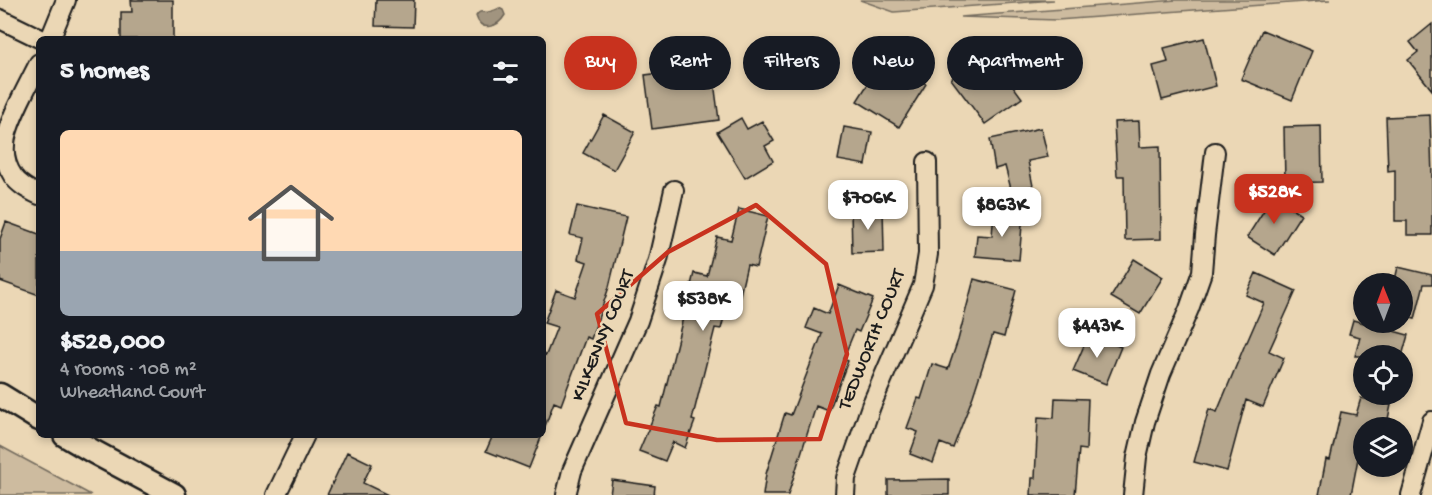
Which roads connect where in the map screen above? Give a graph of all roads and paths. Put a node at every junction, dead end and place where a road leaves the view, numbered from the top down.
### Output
1 (66, 0) edge
2 (0, 20) edge
3 (51, 36) edge
4 (36, 37) edge
5 (36, 69) edge
6 (1215, 152) dead end
7 (927, 162) dead end
8 (674, 190) dead end
9 (36, 194) edge
10 (0, 395) edge
11 (36, 417) edge
12 (1432, 421) edge
13 (70, 438) edge
14 (304, 438) edge
15 (174, 495) edge
16 (276, 495) edge
17 (566, 495) edge
18 (845, 495) edge
19 (1133, 495) edge
20 (1411, 495) edge

1 - 3 street
2 - 4 street
5 - 9 street
6 - 19 street
7 - 18 street, TEDWORTH COURT
8 - 17 street, KILKENNY COURT
10 - 11 street
12 - 20 street
13 - 15 street
14 - 16 street

